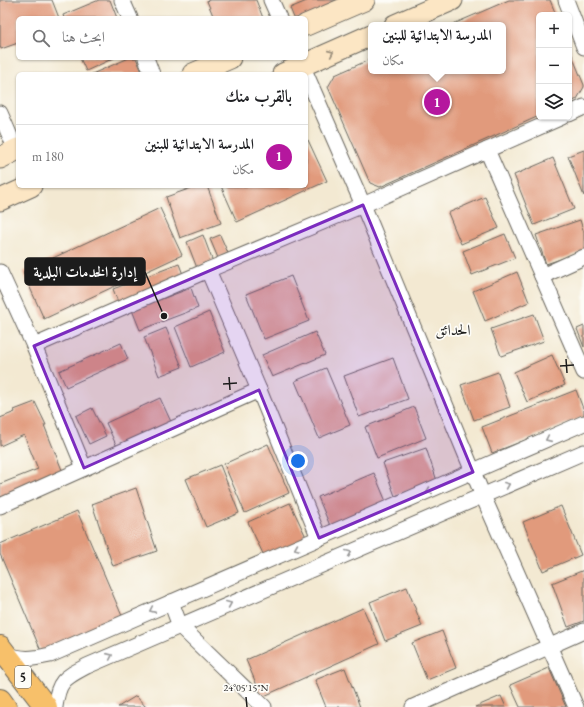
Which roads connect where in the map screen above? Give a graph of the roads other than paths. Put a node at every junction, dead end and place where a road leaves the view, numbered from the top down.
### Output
1 (122, 0) edge
2 (272, 0) edge
3 (364, 0) edge
4 (452, 0) edge
5 (566, 0) edge
6 (129, 16) edge
7 (278, 16) edge
8 (402, 22) edge
9 (308, 24) edge
10 (368, 36) edge
11 (584, 47) edge
12 (147, 60) edge
13 (225, 60) edge
14 (302, 65) junction
15 (151, 72) edge
16 (198, 72) edge
17 (287, 72) edge
18 (305, 72) edge
19 (308, 79) edge
20 (584, 107) edge
21 (572, 113) edge
22 (0, 114) edge
23 (555, 120) edge
24 (487, 150) junction
25 (11, 153) edge
26 (27, 188) edge
27 (0, 200) edge
28 (363, 205) junction
29 (584, 257) edge
30 (208, 270) junction
31 (0, 272) edge
32 (542, 276) junction
33 (34, 346) junction
34 (584, 372) edge
35 (259, 390) junction
36 (584, 423) edge
37 (584, 452) edge
38 (84, 468) junction
39 (472, 472) junction
40 (482, 496) junction
41 (0, 506) edge
42 (319, 538) junction
43 (170, 602) junction
44 (180, 626) junction
45 (584, 631) edge
46 (75, 644) junction
47 (549, 646) junction
48 (2, 650) edge
49 (87, 666) junction
50 (0, 700) edge
51 (5, 707) edge
52 (46, 707) edge
53 (55, 707) edge
54 (264, 707) edge
55 (413, 707) edge
56 (576, 707) edge

1 - 6 street
2 - 7 street
3 - 9 main road
4 - 8 main road
5 - 11 street
14 -> 10 main road
12 - 15 street
13 - 16 main road
14 - 17 main road
14 - 18 street
19 - 28 street
20 - 21 street
22 - 25 street
23 - 24 street
24 - 28 street
24 - 32 street
26 - 27 main road
28 - 30 street
28 - 39 street
29 - 32 street
30 - 33 street
30 - 35 street
31 - 33 street
32 - 34 street
33 - 38 street
35 - 38 street
35 - 42 street
36 -> 39 street
40 -> 37 street
38 - 41 street
39 - 40 street
39 -> 42 street
44 -> 40 street
40 - 47 street
42 -> 43 street
43 - 44 street
43 -> 46 street
49 -> 44 street
44 - 54 street
45 - 47 street
46 - 48 street
46 - 49 street
47 - 55 street
47 - 56 street
48 - 52 highway, 5
49 - 53 street
50 - 51 highway, 5

